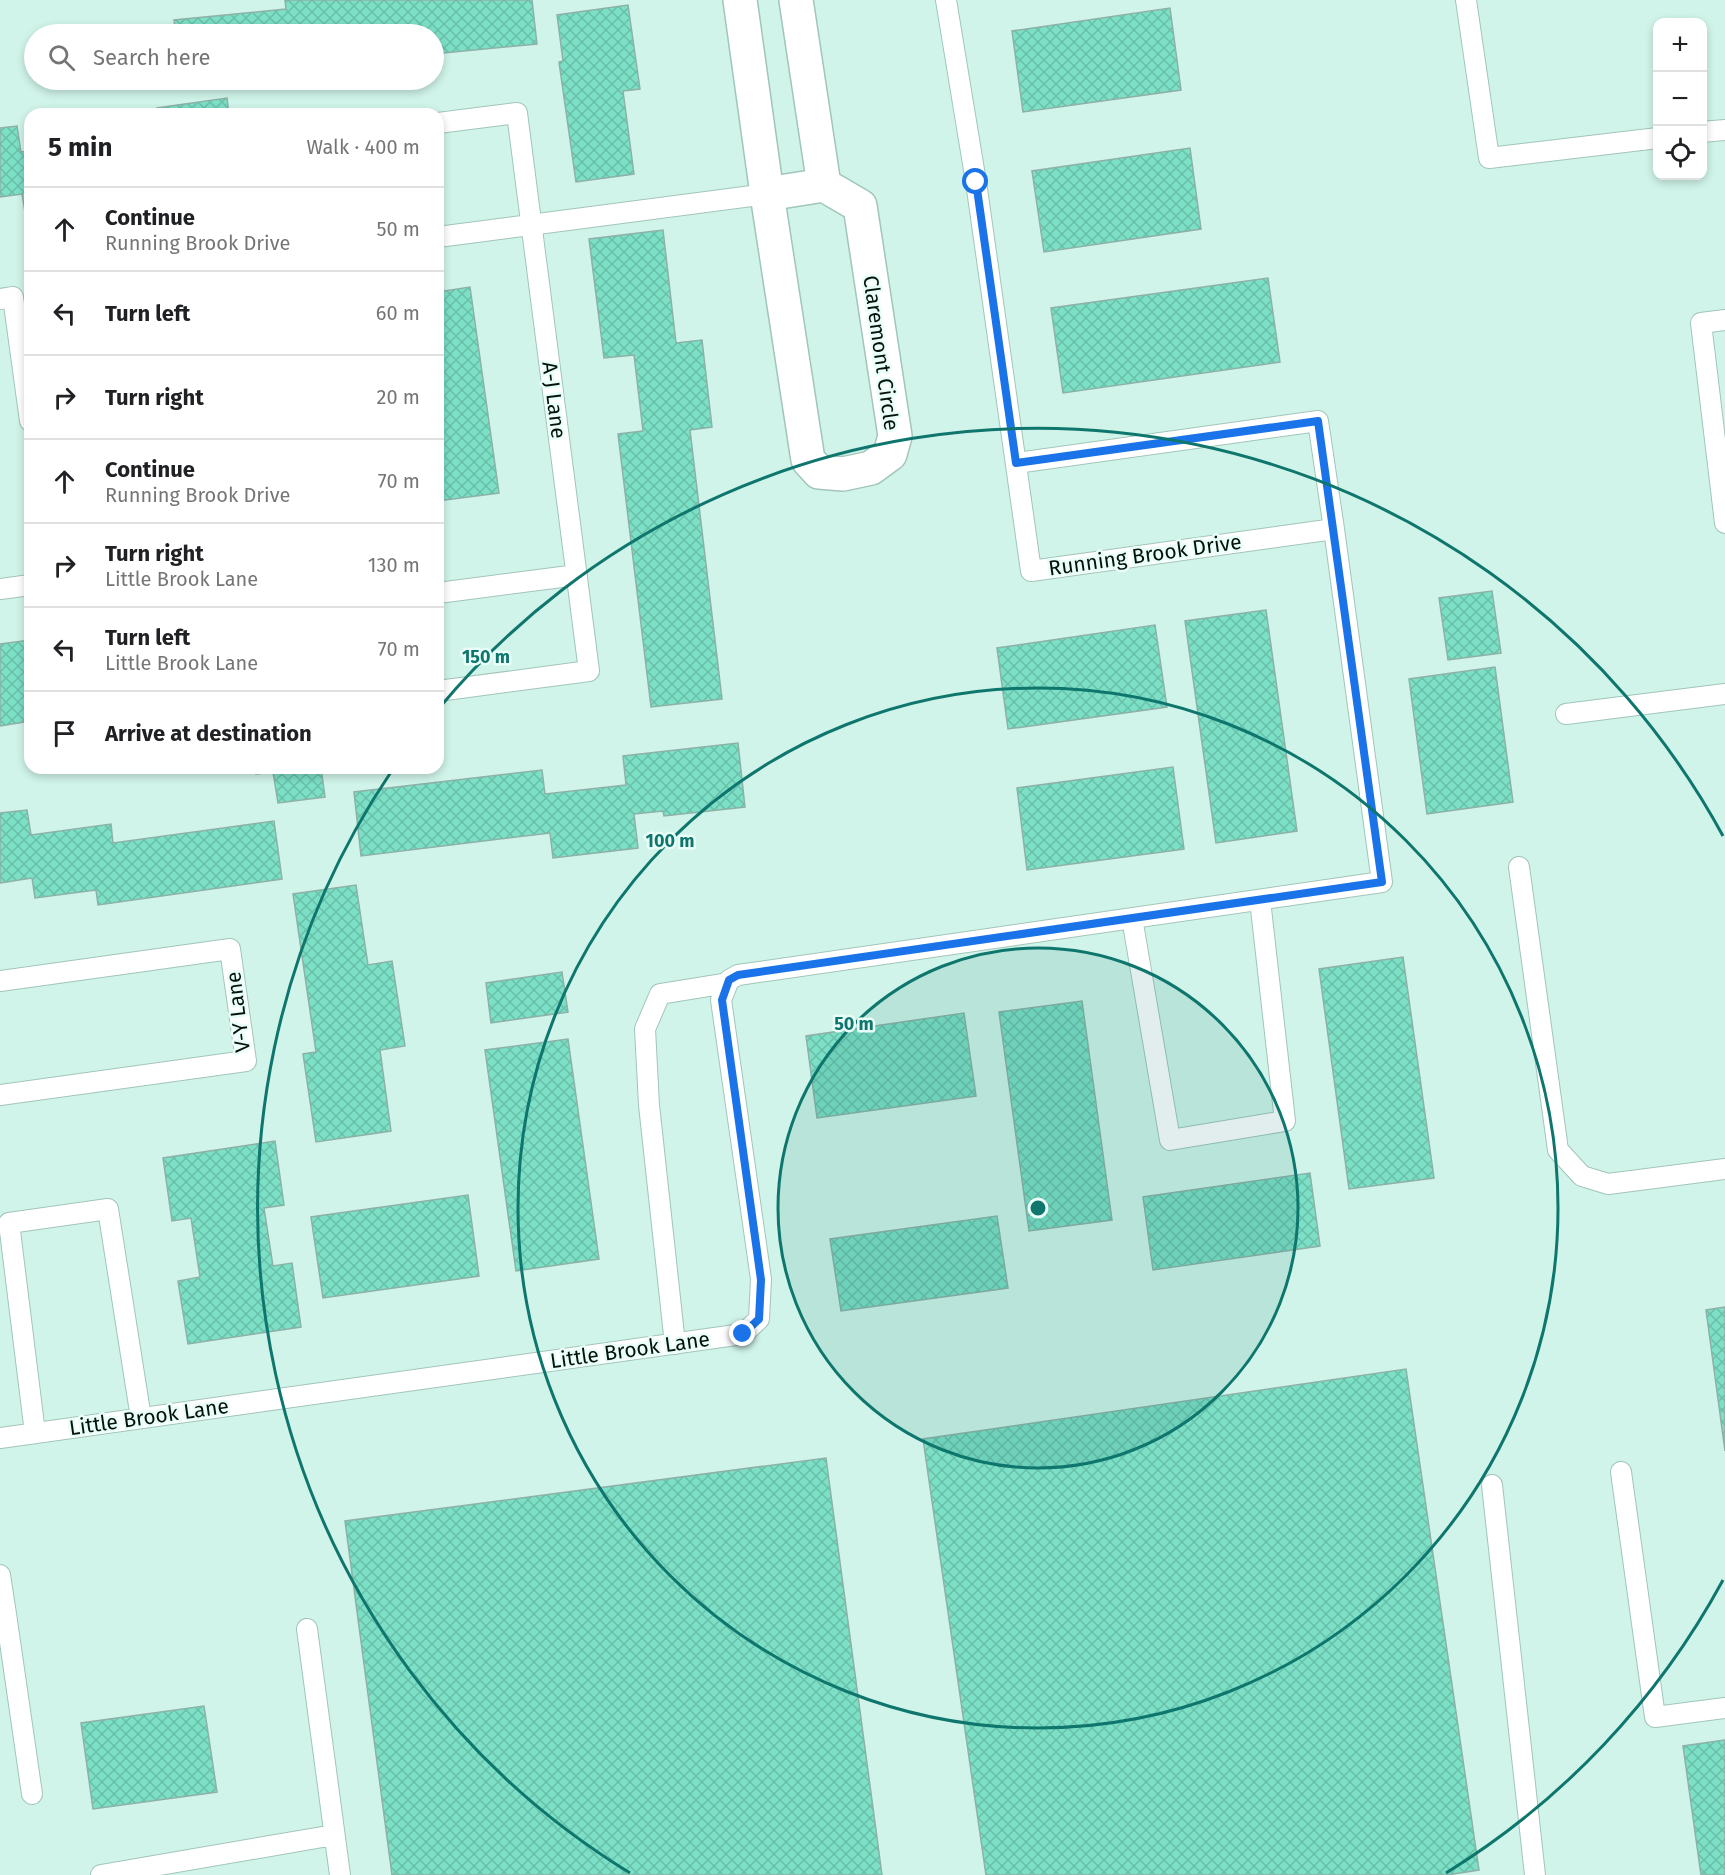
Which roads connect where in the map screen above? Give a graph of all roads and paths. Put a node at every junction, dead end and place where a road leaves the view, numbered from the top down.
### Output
1 (740, 0) edge
2 (796, 0) edge
3 (946, 0) edge
4 (1466, 0) edge
5 (444, 122) edge
6 (1725, 130) edge
7 (1707, 132) edge
8 (1653, 139) edge
9 (824, 185) junction
10 (767, 194) junction
11 (531, 225) junction
12 (444, 236) edge
13 (0, 299) edge
14 (1725, 320) edge
15 (24, 377) edge
16 (1016, 463) junction
17 (1725, 523) edge
18 (1334, 529) junction
19 (577, 575) junction
20 (24, 586) edge
21 (0, 589) edge
22 (444, 593) edge
23 (444, 690) edge
24 (1725, 694) edge
25 (1566, 714) dead end
26 (1519, 867) dead end
27 (1260, 900) junction
28 (1132, 918) junction
29 (0, 981) edge
30 (728, 983) junction
31 (0, 1095) edge
32 (1725, 1169) edge
33 (675, 1344) junction
34 (141, 1418) junction
35 (35, 1433) junction
36 (0, 1438) edge
37 (1621, 1472) dead end
38 (1492, 1485) dead end
39 (0, 1575) edge
40 (3, 1615) edge
41 (307, 1629) dead end
42 (1725, 1708) edge
43 (32, 1794) dead end
44 (334, 1835) junction
45 (100, 1875) edge
46 (340, 1875) edge
47 (1535, 1875) edge

1 - 10 street
2 - 9 street
3 - 16 lane, Running Brook Drive
4 - 8 lane
5 - 11 lane, A-J Lane
6 - 7 lane
9 - 10 street
9 - 10 street, Claremont Circle
10 - 11 lane
11 - 12 lane
11 - 19 lane, A-J Lane
13 - 15 lane
14 - 17 lane
16 - 18 lane
16 - 18 lane, Running Brook Drive
18 - 27 lane
19 - 22 lane
19 - 23 lane, A-J Lane
20 - 21 lane
24 - 25 lane
26 - 32 lane
27 - 28 lane
27 - 28 lane
28 - 30 lane
29 - 31 lane, V-Y Lane
30 - 33 lane
30 - 33 lane, Little Brook Lane
33 - 34 lane, Little Brook Lane
34 - 35 lane, Little Brook Lane
34 - 35 lane
35 - 36 lane, Little Brook Lane
37 - 42 lane
38 - 47 lane
39 - 40 lane
40 - 43 lane
41 - 44 lane
44 - 45 lane
44 - 46 lane

